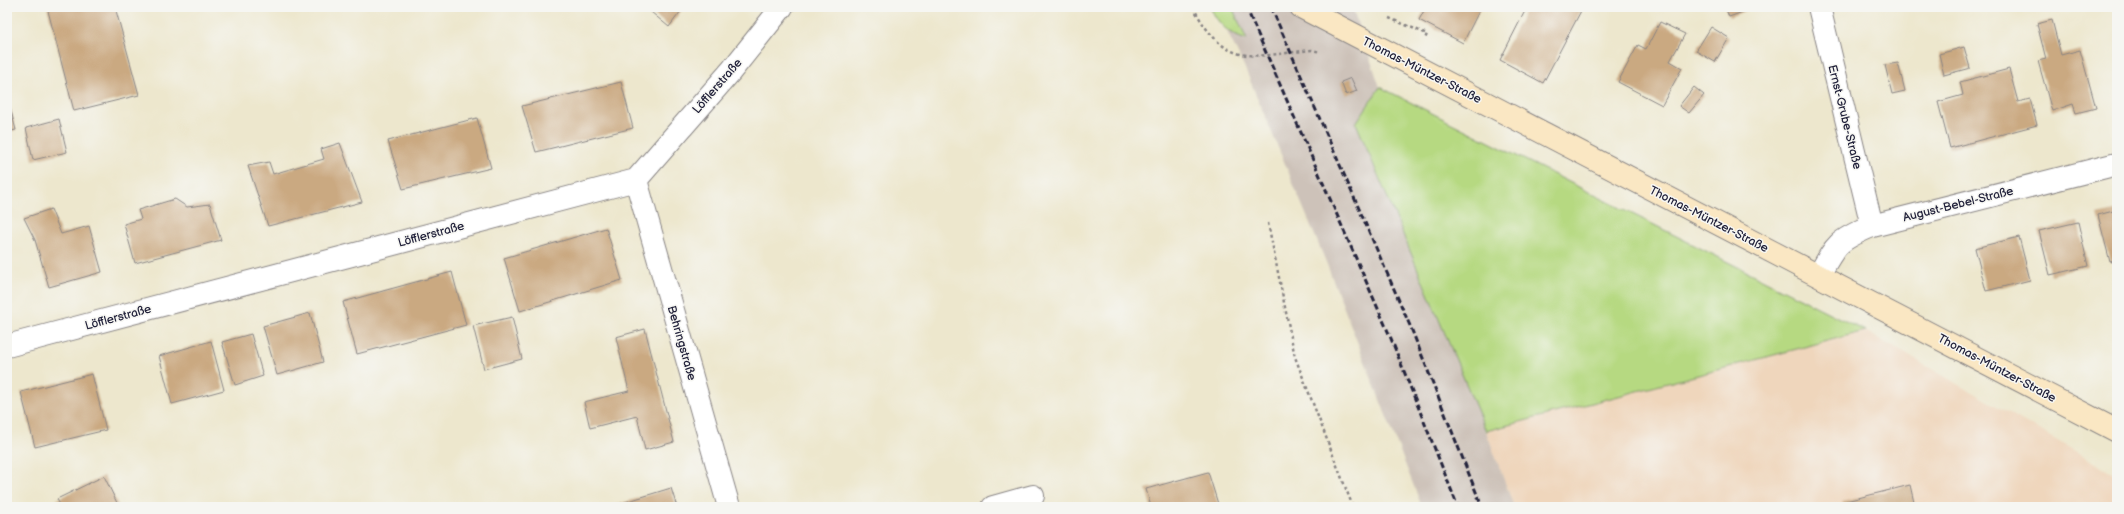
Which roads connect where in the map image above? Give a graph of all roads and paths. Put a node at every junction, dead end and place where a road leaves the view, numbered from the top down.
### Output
1 (782, 7) edge
2 (1193, 7) edge
3 (1301, 7) edge
4 (1818, 7) edge
5 (1325, 53) dead end
6 (2117, 164) edge
7 (636, 180) junction
8 (1268, 224) dead end
9 (1872, 226) junction
10 (1819, 275) junction
11 (7, 346) edge
12 (2117, 431) edge
13 (1033, 496) dead end
14 (729, 507) edge
15 (993, 507) edge
16 (1353, 507) edge

1 - 7 street, Löfflerstraße
2 - 5 path
3 - 10 main road, Thomas-Müntzer-Straße
4 - 9 street, Ernst-Grube-Straße
6 - 9 street, August-Bebel-Straße
7 - 11 street, Löfflerstraße
7 - 14 street, Behringstraße
8 - 16 path
9 - 10 street, August-Bebel-Straße
10 - 12 main road, Thomas-Müntzer-Straße
13 - 15 street

